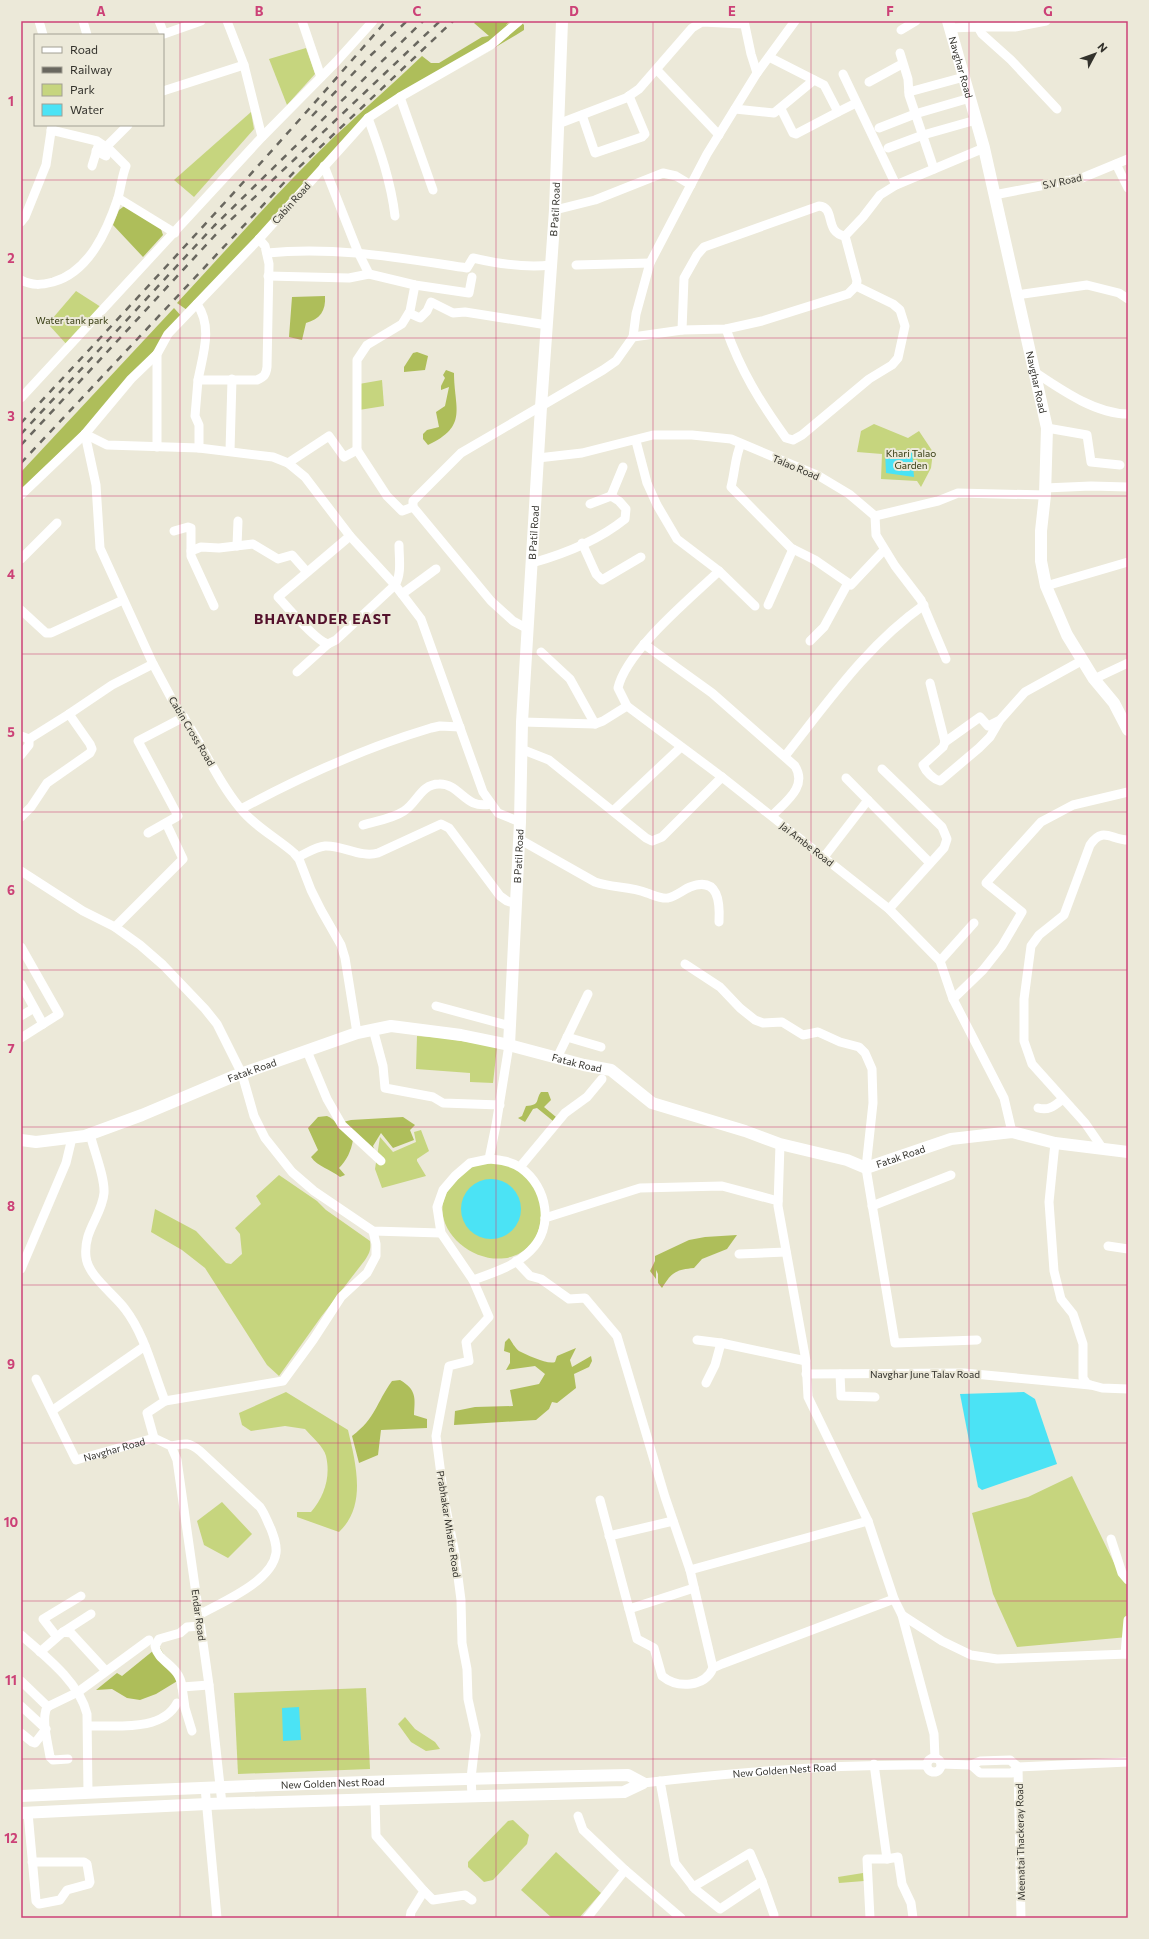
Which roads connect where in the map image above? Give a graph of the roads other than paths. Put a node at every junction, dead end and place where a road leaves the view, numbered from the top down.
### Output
1 (39, 21) edge
2 (83, 21) edge
3 (159, 21) edge
4 (201, 21) edge
5 (227, 21) edge
6 (302, 21) edge
7 (373, 21) edge
8 (519, 21) edge
9 (562, 21) edge
10 (795, 21) edge
11 (916, 21) edge
12 (1046, 21) edge
13 (744, 22) edge
14 (949, 24) edge
15 (978, 27) junction
16 (901, 30) dead end
17 (43, 34) edge
18 (87, 34) edge
19 (163, 34) edge
20 (164, 35) edge
21 (900, 53) dead end
22 (769, 57) junction
23 (902, 64) junction
24 (244, 65) junction
25 (657, 70) junction
26 (757, 73) junction
27 (843, 74) dead end
28 (321, 76) junction
29 (964, 77) junction
30 (814, 80) junction
31 (869, 82) dead end
32 (164, 91) edge
33 (909, 92) junction
34 (629, 96) junction
35 (400, 97) junction
36 (970, 98) junction
37 (856, 102) junction
38 (736, 109) junction
39 (781, 109) junction
40 (1057, 109) dead end
41 (838, 112) junction
42 (916, 114) junction
43 (582, 115) junction
44 (368, 118) junction
45 (976, 120) junction
46 (558, 124) junction
47 (127, 126) edge
48 (52, 128) edge
49 (879, 128) dead end
50 (924, 134) junction
51 (720, 135) junction
52 (262, 137) junction
53 (888, 148) dead end
54 (984, 148) junction
55 (102, 150) junction
56 (1128, 159) edge
57 (1116, 164) junction
58 (92, 166) dead end
59 (324, 166) junction
60 (934, 169) junction
61 (692, 185) junction
62 (896, 185) junction
63 (1128, 188) edge
64 (433, 190) dead end
65 (994, 195) junction
66 (118, 198) junction
67 (555, 210) junction
68 (395, 216) dead end
69 (21, 222) edge
70 (174, 233) junction
71 (845, 236) junction
72 (259, 239) junction
73 (358, 252) junction
74 (267, 253) junction
75 (650, 264) junction
76 (551, 265) junction
77 (576, 265) dead end
78 (369, 274) junction
79 (268, 276) junction
80 (472, 277) dead end
81 (21, 280) edge
82 (415, 285) junction
83 (856, 286) junction
84 (1016, 295) junction
85 (1128, 299) edge
86 (197, 304) junction
87 (409, 313) junction
88 (547, 325) junction
89 (726, 328) junction
90 (682, 330) junction
91 (634, 337) junction
92 (157, 354) junction
93 (1033, 371) junction
94 (232, 379) junction
95 (198, 380) junction
96 (21, 398) edge
97 (541, 407) junction
98 (1128, 414) edge
99 (1047, 428) junction
100 (85, 434) junction
101 (636, 441) junction
102 (741, 444) junction
103 (157, 447) junction
104 (200, 448) junction
105 (357, 450) junction
106 (230, 451) junction
107 (538, 458) junction
108 (288, 463) junction
109 (1120, 465) dead end
110 (623, 467) dead end
111 (1128, 487) edge
112 (1045, 492) junction
113 (21, 495) edge
114 (611, 496) junction
115 (590, 504) dead end
116 (413, 507) junction
117 (875, 516) junction
118 (238, 521) dead end
119 (57, 523) dead end
120 (174, 531) dead end
121 (350, 536) junction
122 (582, 543) junction
123 (399, 545) dead end
124 (237, 546) junction
125 (793, 549) junction
126 (884, 550) junction
127 (191, 551) junction
128 (641, 557) dead end
129 (21, 559) edge
130 (1128, 562) edge
131 (532, 563) junction
132 (436, 569) dead end
133 (719, 571) junction
134 (307, 572) junction
135 (848, 583) junction
136 (394, 585) junction
137 (1046, 586) junction
138 (402, 594) junction
139 (124, 600) junction
140 (768, 605) dead end
141 (924, 605) junction
142 (214, 606) dead end
143 (755, 606) dead end
144 (21, 610) edge
145 (528, 628) junction
146 (810, 641) dead end
147 (328, 644) junction
148 (644, 644) junction
149 (541, 652) dead end
150 (946, 659) dead end
151 (1083, 660) junction
152 (1128, 663) edge
153 (153, 664) junction
154 (298, 672) dead end
155 (1094, 680) junction
156 (930, 683) dead end
157 (627, 706) junction
158 (69, 714) junction
159 (184, 717) junction
160 (1000, 720) junction
161 (522, 722) junction
162 (595, 724) junction
163 (460, 727) junction
164 (1128, 730) edge
165 (25, 738) edge
166 (945, 742) junction
167 (681, 747) junction
168 (521, 749) junction
169 (21, 755) edge
170 (785, 756) junction
171 (882, 769) dead end
172 (722, 777) junction
173 (846, 778) dead end
174 (1128, 792) edge
175 (868, 800) junction
176 (490, 804) junction
177 (241, 809) junction
178 (613, 811) junction
179 (21, 816) edge
180 (772, 816) junction
181 (520, 822) junction
182 (166, 823) junction
183 (363, 825) dead end
184 (148, 833) dead end
185 (519, 839) junction
186 (1128, 840) edge
187 (298, 858) junction
188 (824, 858) junction
189 (930, 863) junction
190 (21, 871) edge
191 (516, 904) junction
192 (888, 909) junction
193 (719, 922) dead end
194 (974, 923) dead end
195 (115, 927) junction
196 (21, 947) edge
197 (940, 961) junction
198 (685, 964) dead end
199 (21, 984) edge
200 (588, 994) dead end
201 (954, 999) junction
202 (436, 1006) dead end
203 (34, 1008) junction
204 (21, 1016) edge
205 (43, 1024) junction
206 (510, 1026) junction
207 (373, 1029) junction
208 (357, 1033) junction
209 (567, 1037) junction
210 (21, 1038) edge
211 (510, 1045) junction
212 (602, 1047) dead end
213 (307, 1051) junction
214 (558, 1058) junction
215 (242, 1074) junction
216 (602, 1079) dead end
217 (1063, 1099) junction
218 (500, 1105) junction
219 (1038, 1108) dead end
220 (1012, 1132) junction
221 (90, 1134) junction
222 (72, 1138) junction
223 (21, 1140) edge
224 (1055, 1143) junction
225 (780, 1144) junction
226 (1103, 1149) junction
227 (1128, 1152) edge
228 (489, 1159) junction
229 (380, 1161) dead end
230 (520, 1167) junction
231 (866, 1168) junction
232 (951, 1175) dead end
233 (778, 1201) junction
234 (872, 1206) junction
235 (545, 1218) junction
236 (373, 1231) junction
237 (441, 1233) junction
238 (1108, 1246) dead end
239 (1128, 1249) edge
240 (786, 1252) junction
241 (739, 1254) dead end
242 (516, 1261) junction
243 (21, 1269) edge
244 (473, 1280) junction
245 (697, 1340) dead end
246 (977, 1340) dead end
247 (721, 1343) junction
248 (145, 1346) junction
249 (806, 1361) junction
250 (806, 1374) junction
251 (840, 1374) junction
252 (36, 1379) dead end
253 (706, 1383) dead end
254 (1090, 1385) junction
255 (1128, 1389) edge
256 (875, 1397) dead end
257 (165, 1401) junction
258 (53, 1410) junction
259 (154, 1438) junction
260 (171, 1446) junction
261 (600, 1500) dead end
262 (673, 1521) junction
263 (868, 1521) junction
264 (609, 1536) junction
265 (1111, 1539) dead end
266 (690, 1570) junction
267 (1128, 1580) edge
268 (694, 1588) junction
269 (81, 1596) dead end
270 (894, 1599) junction
271 (628, 1609) junction
272 (91, 1614) dead end
273 (199, 1615) junction
274 (902, 1615) junction
275 (1128, 1620) edge
276 (200, 1626) junction
277 (60, 1635) junction
278 (22, 1637) edge
279 (149, 1640) dead end
280 (40, 1652) junction
281 (1126, 1654) edge
282 (713, 1668) junction
283 (106, 1671) junction
284 (21, 1681) edge
285 (209, 1685) junction
286 (182, 1687) junction
287 (78, 1692) junction
288 (177, 1703) dead end
289 (21, 1706) edge
290 (48, 1706) junction
291 (88, 1726) junction
292 (46, 1729) junction
293 (192, 1731) dead end
294 (21, 1733) edge
295 (68, 1759) dead end
296 (938, 1761) junction
297 (1128, 1762) edge
298 (874, 1764) junction
299 (926, 1765) junction
300 (1018, 1767) junction
301 (471, 1778) junction
302 (660, 1781) junction
303 (643, 1783) junction
304 (205, 1787) junction
305 (221, 1787) junction
306 (88, 1793) junction
307 (472, 1795) junction
308 (21, 1796) edge
309 (375, 1800) junction
310 (207, 1804) junction
311 (222, 1804) junction
312 (25, 1813) edge
313 (578, 1816) dead end
314 (887, 1859) junction
315 (32, 1862) junction
316 (625, 1870) junction
317 (762, 1880) junction
318 (693, 1887) junction
319 (424, 1891) junction
320 (472, 1900) dead end
321 (774, 1916) dead end
322 (218, 1918) edge
323 (410, 1918) edge
324 (587, 1918) edge
325 (681, 1918) edge
326 (870, 1918) edge
327 (913, 1918) edge
328 (1021, 1918) edge

1 - 17 street
2 - 18 street
3 - 19 street
4 - 20 street
5 - 24 street
6 - 28 street
7 - 28 street
8 - 35 street, Cabin Road
9 - 46 main road, B Patil Road
10 - 22 street
11 - 16 street
12 - 15 street
13 - 25 street
13 - 26 street
14 - 15 street
14 - 29 main road, Navghar Road
15 - 40 street
21 - 23 street
22 - 26 street
22 - 30 street
23 - 31 street
23 - 33 street
24 - 32 street
24 - 52 street
25 - 34 street
25 - 51 street
26 - 38 street
27 - 37 street
28 - 52 street
29 - 33 street
29 - 36 main road, Navghar Road
30 - 39 street
30 - 41 street
33 - 42 street
34 - 43 street
34 - 43 street
35 - 44 street, Cabin Road
35 - 64 street
36 - 42 street
36 - 45 main road, Navghar Road
37 - 41 street
37 - 62 street
38 - 39 street
38 - 51 street
39 - 41 street
42 - 49 street
42 - 50 street
43 - 46 street
44 - 59 street, Cabin Road
44 - 68 street
45 - 50 street
45 - 54 main road, Navghar Road
46 - 67 main road, B Patil Road
47 - 55 street
48 - 55 street
48 - 69 street
50 - 53 street
50 - 60 street
51 - 61 street
52 - 70 street
54 - 60 street
54 - 65 main road, Navghar Road
55 - 58 street
55 - 66 street
56 - 57 street, S.V Road
57 - 63 street
57 - 65 street, S.V Road
59 - 72 street, Cabin Road
59 - 73 street
60 - 62 street
61 - 67 street
61 - 75 street
62 - 71 street
65 - 84 main road, Navghar Road
66 - 70 street
66 - 81 street
67 - 76 main road, B Patil Road
70 - 96 street
71 - 83 street
71 - 90 street
72 - 74 street
72 - 86 street, Cabin Road
73 - 74 street
73 - 76 street
73 - 78 street
74 - 79 street
75 - 77 street
75 - 91 street
76 - 88 main road, B Patil Road
78 - 79 street
78 - 82 street
79 - 94 street
80 - 82 street
82 - 87 street
83 - 89 street
83 - 89 street
84 - 85 street
84 - 93 main road, Navghar Road
86 - 92 street, Cabin Road
86 - 95 street
87 - 88 street
87 - 105 street
88 - 97 main road, B Patil Road
89 - 90 street
90 - 91 street
91 - 97 street
92 - 100 street
92 - 103 street, Cabin Road
93 - 98 street
93 - 99 main road, Navghar Road
94 - 95 street
94 - 106 street
95 - 104 street
97 - 107 main road, B Patil Road
97 - 116 street
99 - 109 street
99 - 112 main road, Navghar Road
100 - 103 street
100 - 113 street
100 - 139 street, Cabin Cross Road
101 - 102 street, Talao Road
101 - 107 street, Talao Road
101 - 133 street
102 - 117 street, Talao Road
102 - 125 street
103 - 104 street
104 - 106 street
105 - 108 street
105 - 116 street
106 - 108 street
107 - 131 main road, B Patil Road
108 - 121 street
110 - 114 street
111 - 112 street
112 - 117 street
112 - 137 main road, Navghar Road
114 - 115 street
114 - 122 street
116 - 145 street
117 - 126 street
118 - 124 street
119 - 129 street
120 - 127 street
121 - 134 street
121 - 136 street
122 - 128 street
122 - 131 street
123 - 136 street
124 - 127 street
124 - 134 street
125 - 135 street
125 - 140 street
126 - 135 street
126 - 141 street
127 - 142 street
130 - 137 street
131 - 145 main road, B Patil Road
132 - 138 street
133 - 143 street
133 - 148 street
134 - 147 street
135 - 146 street
136 - 138 street
136 - 147 street
137 - 151 main road, Navghar Road
138 - 163 street
139 - 144 street
139 - 153 street, Cabin Cross Road
141 - 150 street
141 - 170 street
145 - 161 main road, B Patil Road
147 - 154 street
148 - 157 street
148 - 170 street
149 - 162 street
151 - 155 main road, Navghar Road
151 - 160 street
152 - 155 street
153 - 158 street
153 - 159 street, Cabin Cross Road
155 - 164 main road, Navghar Road
156 - 166 street
157 - 162 street
157 - 167 street, Jai Ambe Road
158 - 165 street
158 - 179 street
159 - 177 street, Cabin Cross Road
159 - 182 street
160 - 166 street
160 - 166 street
161 - 162 street
161 - 168 main road, B Patil Road
163 - 176 street
163 - 177 street
165 - 169 street
167 - 172 street, Jai Ambe Road
167 - 178 street
168 - 178 street
168 - 181 main road, B Patil Road
170 - 180 street
171 - 189 street
172 - 178 street
172 - 180 street, Jai Ambe Road
173 - 175 street
174 - 201 street
175 - 188 street
175 - 189 street
176 - 181 street
176 - 183 street
177 - 187 street, Cabin Cross Road
180 - 188 street, Jai Ambe Road
181 - 185 main road, B Patil Road
182 - 184 street
182 - 195 street
185 - 191 main road, B Patil Road
185 - 193 street
186 - 217 street
187 - 191 street
187 - 208 street, Cabin Cross Road
188 - 192 street, Jai Ambe Road
189 - 192 street
190 - 195 street
191 - 206 main road, B Patil Road
192 - 197 street, Jai Ambe Road
194 - 197 street
195 - 215 street
196 - 205 street
197 - 201 street, Jai Ambe Road
198 - 231 street
199 - 203 street
200 - 209 street
201 - 220 street, Jai Ambe Road
202 - 206 street
203 - 204 street
203 - 205 street
205 - 210 street
206 - 211 main road, B Patil Road
207 - 208 main road, Fatak Road
207 - 211 main road, Fatak Road
207 - 218 street
208 - 213 main road, Fatak Road
209 - 212 street
209 - 214 street
211 - 214 main road, Fatak Road
211 - 218 street
213 - 215 main road, Fatak Road
213 - 229 street
214 - 225 main road, Fatak Road
215 - 221 main road, Fatak Road
215 - 236 street
216 - 230 street
217 - 219 street
217 - 226 street
218 - 228 street
220 - 224 main road, Fatak Road
220 - 231 main road, Fatak Road
221 - 222 main road, Fatak Road
221 - 248 street
222 - 223 main road, Fatak Road
222 - 243 street
224 - 226 main road, Fatak Road
224 - 254 street
225 - 231 main road, Fatak Road
225 - 233 street
226 - 227 main road, Fatak Road
228 - 230 street
228 - 237 street
230 - 235 street
231 - 234 street
232 - 234 street
233 - 235 street
233 - 240 street
234 - 246 street
235 - 242 street
236 - 237 street
236 - 257 street
237 - 244 street
238 - 239 street
240 - 241 street
240 - 249 street
242 - 244 street
242 - 262 street
244 - 301 street, Prabhakar Mhatre Road
245 - 247 street
247 - 249 street
247 - 253 street
248 - 257 street
248 - 258 street
249 - 250 street
250 - 251 street, Navghar June Talav Road
250 - 263 street
251 - 254 street, Navghar June Talav Road
251 - 256 street
252 - 258 street
254 - 255 street, Navghar June Talav Road
257 - 259 street
258 - 259 street, Navghar Road
259 - 260 street
260 - 273 street, Endar Road
260 - 273 street
261 - 264 street
262 - 264 street
262 - 266 street
263 - 266 street
263 - 270 street
264 - 271 street
265 - 267 street
266 - 268 street
268 - 271 street
268 - 282 street
269 - 277 street
270 - 274 street
270 - 282 street
271 - 282 street
272 - 277 street
273 - 276 street, Endar Road
274 - 281 street
274 - 296 street
275 - 281 street
276 - 285 street, Endar Road
276 - 286 street
277 - 280 street
277 - 283 street
278 - 280 street
279 - 283 street
280 - 287 street
283 - 287 street
284 - 290 street
285 - 286 street
285 - 305 street, Endar Road
286 - 293 street
287 - 290 street
287 - 291 street
288 - 291 street
289 - 292 street
290 - 292 street
291 - 306 street
292 - 294 street
292 - 295 street
296 - 299 street
296 - 299 street
296 - 300 street
297 - 300 street
298 - 299 street, New Golden Nest Road
298 - 302 street, New Golden Nest Road
298 - 314 street
300 - 328 street, Meenatai Thackeray Road
301 - 303 main road, New Golden Nest Road
301 - 305 main road, New Golden Nest Road
301 - 307 street, Prabhakar Mhatre Road
302 - 303 street, New Golden Nest Road
302 - 318 street
303 - 307 main road, New Golden Nest Road
304 - 305 main road, New Golden Nest Road
304 - 306 main road, New Golden Nest Road
304 - 310 street
305 - 311 street, Endar Road
306 - 308 main road, New Golden Nest Road
307 - 309 main road, New Golden Nest Road
309 - 311 main road, New Golden Nest Road
309 - 319 street
310 - 311 main road, New Golden Nest Road
310 - 312 main road, New Golden Nest Road
310 - 322 street
312 - 315 street
313 - 316 street
314 - 326 street
314 - 327 street
315 - 315 street
316 - 324 street
316 - 325 street
317 - 318 street
317 - 318 street
317 - 321 street
319 - 320 street
319 - 323 street

